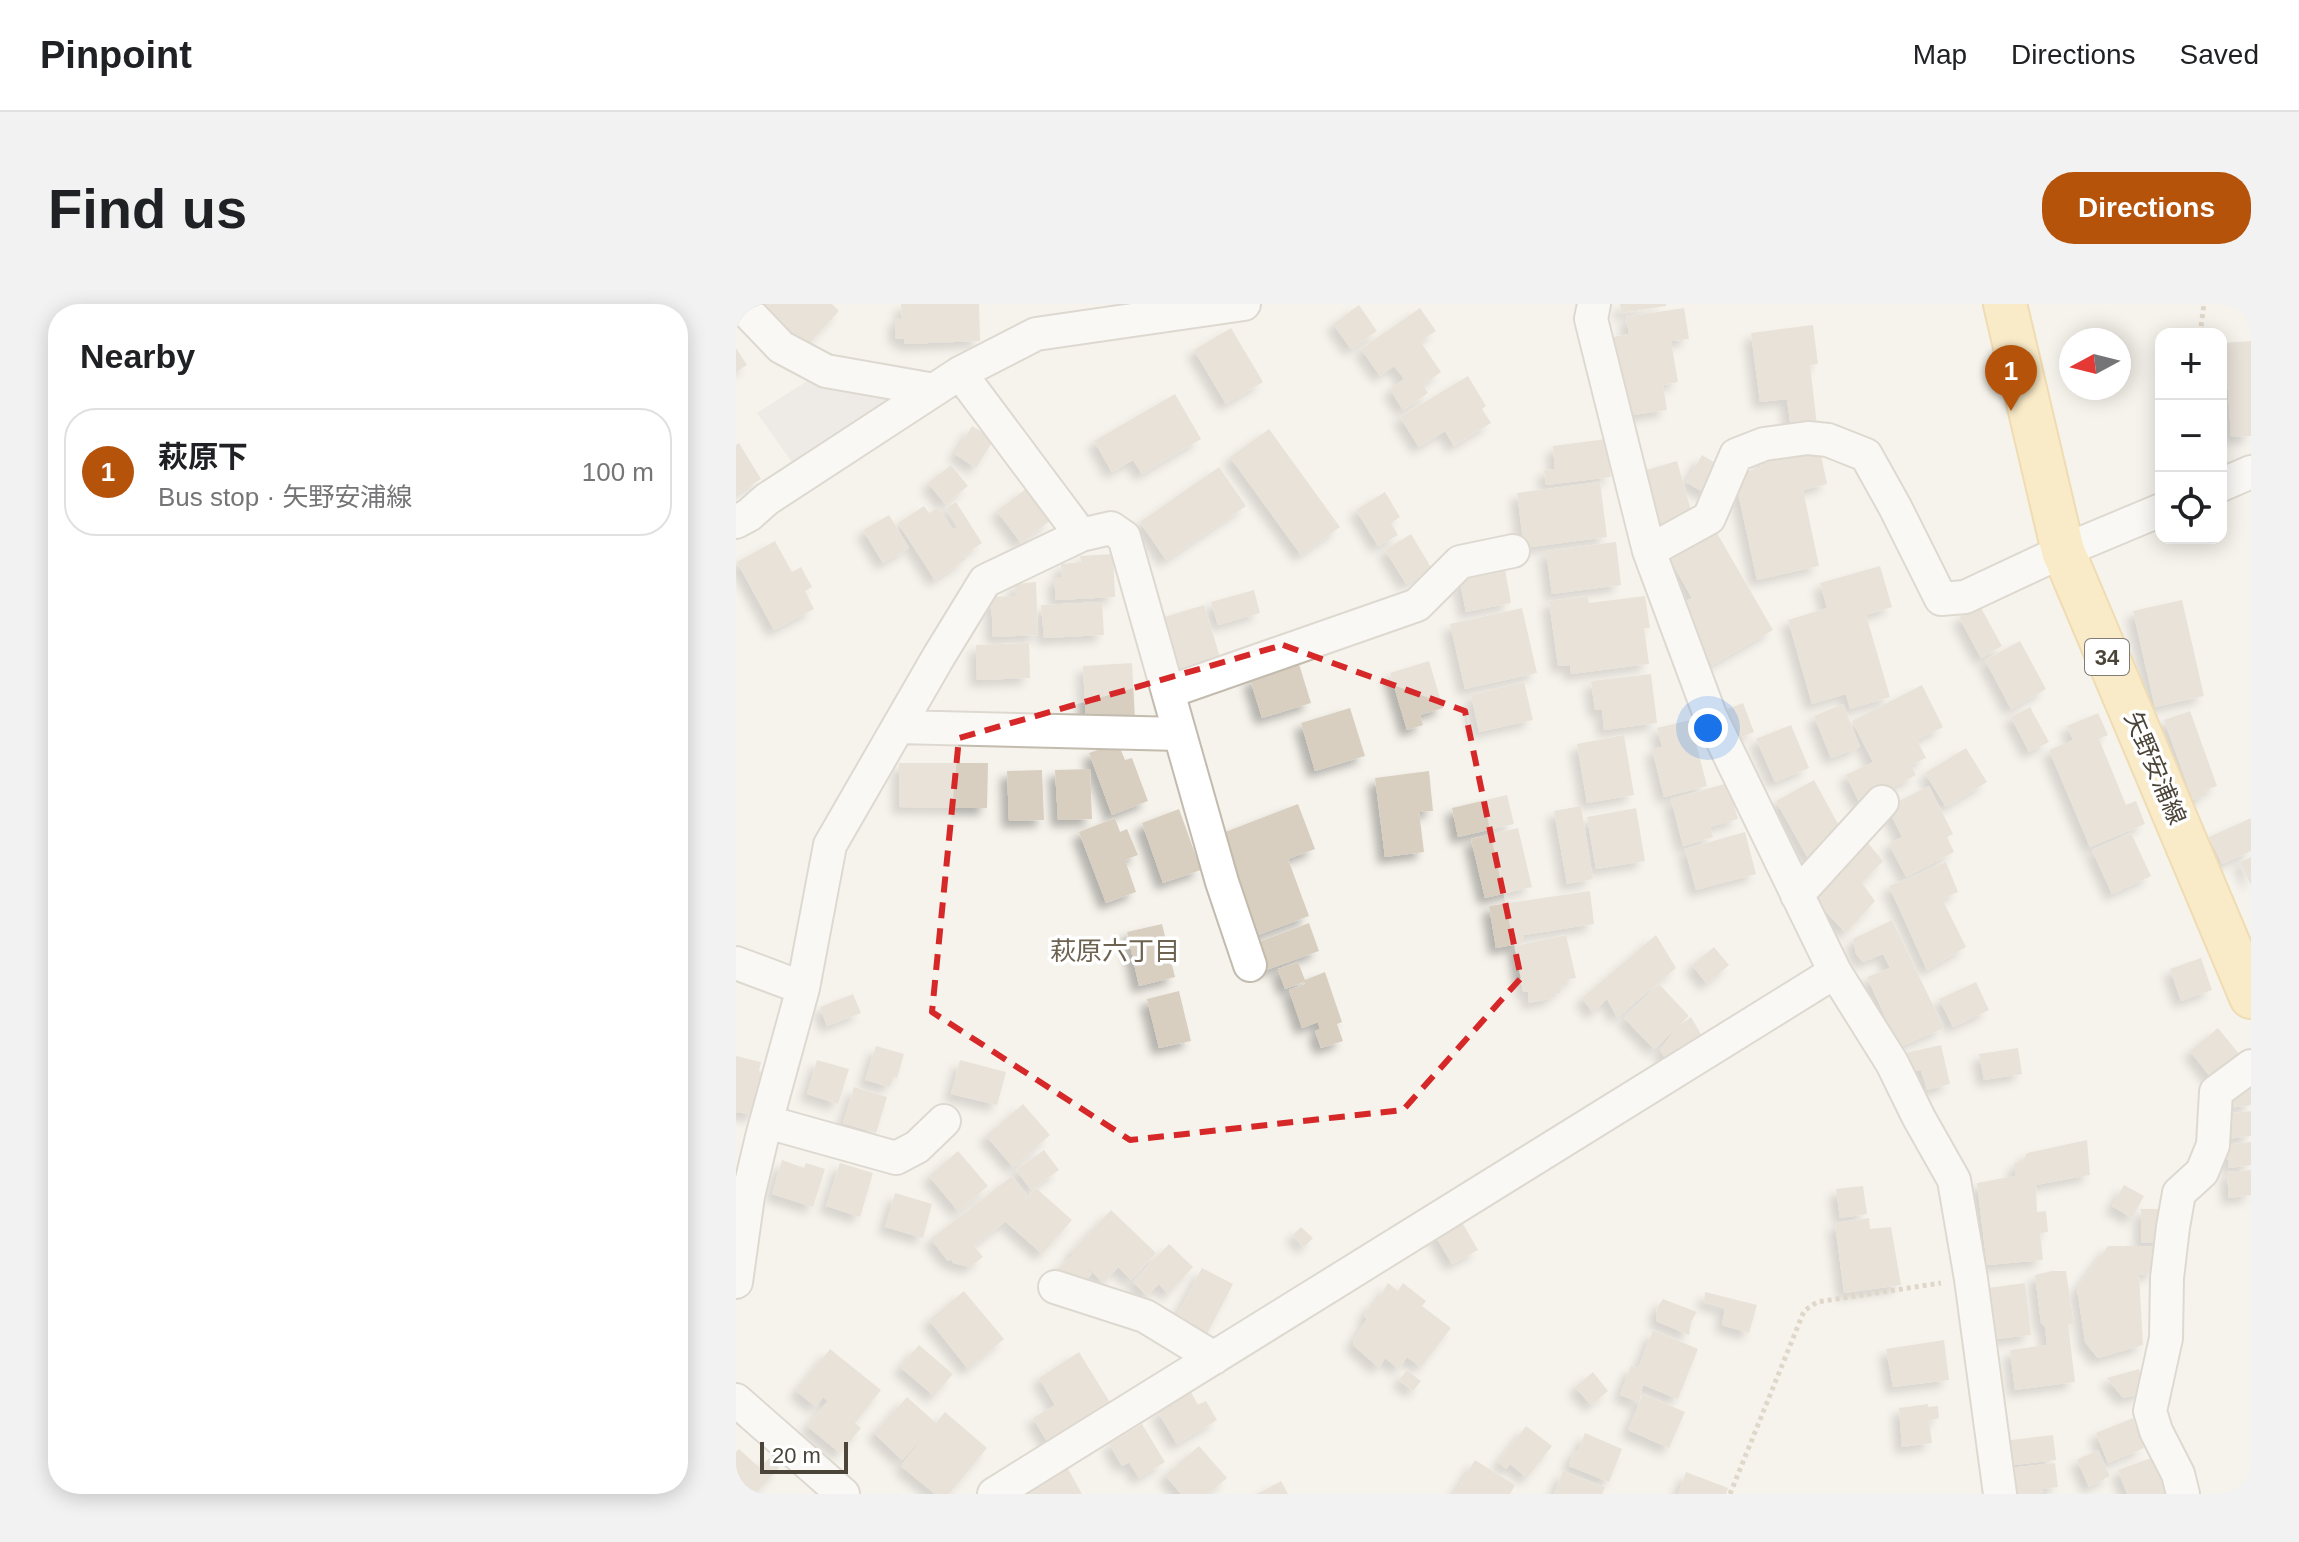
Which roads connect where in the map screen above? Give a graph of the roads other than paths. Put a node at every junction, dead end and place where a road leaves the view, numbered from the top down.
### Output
1 (740, 304) edge
2 (1244, 304) edge
3 (1594, 304) edge
4 (2005, 304) edge
5 (947, 381) junction
6 (2251, 472) edge
7 (2227, 482) edge
8 (2155, 513) edge
9 (736, 522) edge
10 (1081, 535) junction
11 (1513, 551) dead end
12 (1649, 551) junction
13 (2063, 551) junction
14 (1168, 692) junction
15 (898, 727) junction
16 (1180, 734) junction
17 (1882, 802) dead end
18 (1797, 895) junction
19 (736, 963) edge
20 (1250, 965) dead end
21 (1835, 972) junction
22 (803, 988) junction
23 (2251, 997) edge
24 (2251, 1066) edge
25 (944, 1121) dead end
26 (755, 1127) edge
27 (736, 1282) edge
28 (1055, 1287) dead end
29 (1214, 1358) junction
30 (736, 1400) edge
31 (843, 1494) edge
32 (994, 1494) edge
33 (2000, 1494) edge
34 (2183, 1494) edge

1 - 5 street
2 - 5 street
3 - 12 street
4 - 13 main road, 矢野安浦線 / 34
5 - 9 street
5 - 10 street
6 - 7 street
8 - 13 street
10 - 14 street
10 - 15 street
11 - 14 street
12 - 13 street
12 - 18 street
13 - 23 main road, 矢野安浦線 / 34
14 - 16 street
15 - 16 street
15 - 22 street
16 - 20 street
17 - 18 street
18 - 21 street
19 - 22 street
21 - 29 street
21 - 33 street
22 - 26 street
24 - 34 street
25 - 26 street
26 - 27 street
28 - 29 street
29 - 32 street
30 - 31 street

